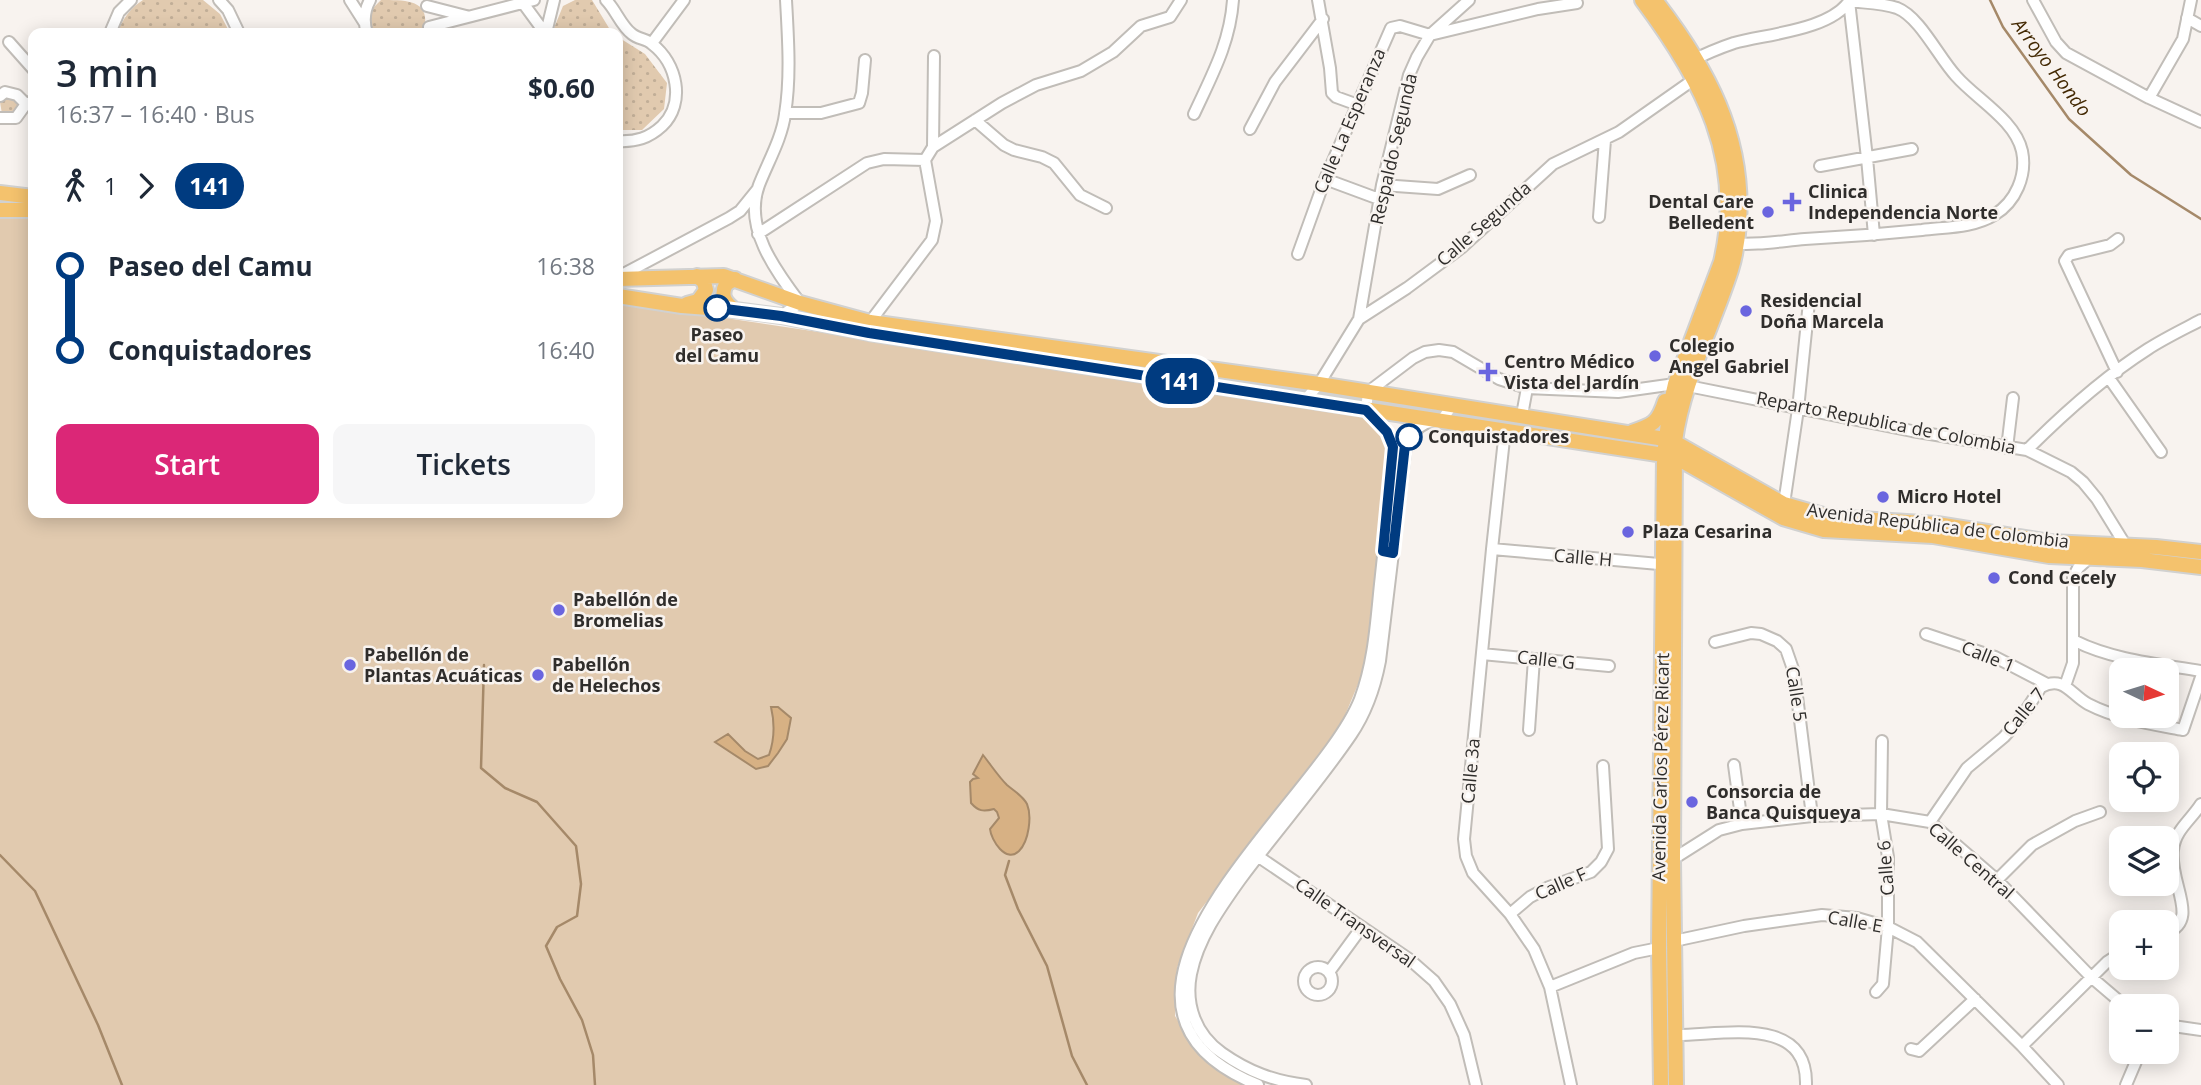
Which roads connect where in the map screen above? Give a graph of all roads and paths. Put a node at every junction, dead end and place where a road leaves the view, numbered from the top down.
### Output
1 (131, 0) edge
2 (219, 0) edge
3 (350, 0) edge
4 (370, 0) edge
5 (554, 0) edge
6 (684, 0) edge
7 (786, 0) edge
8 (1181, 0) edge
9 (1233, 0) edge
10 (1318, 0) edge
11 (1469, 0) edge
12 (1642, 0) edge
13 (1655, 0) edge
14 (2033, 0) edge
15 (2191, 0) edge
16 (1850, 1) edge
17 (528, 2) edge
18 (426, 3) edge
19 (610, 3) edge
20 (1577, 3) dead end
21 (469, 16) junction
22 (2187, 18) junction
23 (1323, 19) junction
24 (2201, 26) edge
25 (112, 28) edge
26 (237, 28) edge
27 (366, 28) edge
28 (428, 28) edge
29 (434, 28) edge
30 (542, 28) edge
31 (546, 28) edge
32 (1430, 35) junction
33 (9, 41) dead end
34 (652, 43) junction
35 (934, 56) dead end
36 (865, 60) dead end
37 (1690, 62) junction
38 (28, 63) edge
39 (1693, 80) junction
40 (0, 96) edge
41 (2149, 98) junction
42 (28, 101) edge
43 (28, 104) edge
44 (1358, 105) junction
45 (785, 113) junction
46 (1194, 114) dead end
47 (0, 118) edge
48 (975, 120) junction
49 (2201, 122) edge
50 (1250, 130) dead end
51 (1605, 140) junction
52 (623, 141) edge
53 (933, 148) junction
54 (1912, 149) dead end
55 (1867, 158) junction
56 (925, 160) junction
57 (1820, 166) dead end
58 (1471, 175) dead end
59 (1325, 179) junction
60 (1382, 185) junction
61 (757, 190) junction
62 (0, 193) edge
63 (28, 196) edge
64 (1379, 199) junction
65 (1106, 208) dead end
66 (0, 210) edge
67 (28, 210) edge
68 (1599, 217) dead end
69 (758, 234) junction
70 (1874, 234) junction
71 (2118, 239) dead end
72 (1731, 243) junction
73 (1298, 254) dead end
74 (623, 275) edge
75 (697, 276) junction
76 (623, 278) edge
77 (735, 279) junction
78 (623, 297) edge
79 (1809, 302) dead end
80 (800, 303) junction
81 (682, 306) junction
82 (735, 310) junction
83 (781, 316) junction
84 (1359, 319) junction
85 (2201, 320) edge
86 (870, 322) junction
87 (2113, 375) junction
88 (1319, 384) junction
89 (1683, 387) junction
90 (1527, 388) junction
91 (1367, 392) junction
92 (2013, 398) dead end
93 (1306, 400) junction
94 (1453, 404) junction
95 (1798, 409) junction
96 (1366, 410) junction
97 (1522, 415) junction
98 (1442, 420) junction
99 (1506, 430) junction
100 (1629, 433) junction
101 (1670, 448) junction
102 (2007, 448) junction
103 (2027, 450) junction
104 (1642, 451) junction
105 (2161, 452) dead end
106 (1712, 471) junction
107 (1664, 488) junction
108 (1675, 498) junction
109 (1784, 504) junction
110 (2126, 546) junction
111 (1492, 549) junction
112 (1388, 552) junction
113 (2201, 552) edge
114 (2088, 559) junction
115 (1669, 565) junction
116 (2201, 567) edge
117 (1926, 634) dead end
118 (2075, 641) junction
119 (1715, 642) dead end
120 (1482, 654) junction
121 (1534, 659) junction
122 (1609, 666) dead end
123 (2201, 674) edge
124 (2047, 684) junction
125 (2064, 686) junction
126 (1529, 730) dead end
127 (1882, 741) dead end
128 (1734, 765) dead end
129 (1604, 766) dead end
130 (2201, 804) edge
131 (2100, 812) dead end
132 (1881, 814) junction
133 (1812, 816) junction
134 (1930, 822) junction
135 (1742, 824) junction
136 (1254, 854) junction
137 (1666, 862) junction
138 (1997, 880) junction
139 (2191, 895) dead end
140 (1510, 914) junction
141 (2192, 924) dead end
142 (1362, 927) junction
143 (1888, 927) junction
144 (2179, 931) edge
145 (1674, 941) junction
146 (1659, 948) junction
147 (2109, 960) edge
148 (1329, 972) dead end
149 (2091, 977) junction
150 (1550, 987) junction
151 (1875, 992) dead end
152 (2110, 994) edge
153 (1975, 999) junction
154 (2179, 1027) edge
155 (2201, 1030) edge
156 (1675, 1035) junction
157 (2022, 1046) junction
158 (1911, 1049) dead end
159 (2135, 1064) edge
160 (1258, 1085) edge
161 (1306, 1085) edge
162 (1476, 1085) edge
163 (1571, 1085) edge
164 (1661, 1085) edge
165 (1676, 1085) edge
166 (1806, 1085) edge
167 (2058, 1085) edge
168 (2126, 1085) edge

1 - 25 street
2 - 26 street
3 - 27 street
4 - 27 street
5 - 31 street
6 - 34 street
7 - 45 street
8 - 48 street
9 - 46 street
10 - 23 street
11 - 32 street, Respaldo Segunda
12 - 37 main road
13 - 37 main road
14 - 41 street
15 - 22 street
16 - 37 street
16 - 55 street
16 - 70 street
17 - 21 street
17 - 30 street
18 - 21 street
18 - 28 street
19 - 34 street
20 - 32 street
21 - 29 street
22 - 24 street
22 - 41 street
23 - 44 street
23 - 50 street
32 - 44 street, Calle La Esperanza
32 - 60 street, Respaldo Segunda
33 - 38 street
34 - 52 street
35 - 53 street
36 - 45 street
37 - 39 main road
37 - 72 main road
39 - 51 street, Calle Segunda
39 - 72 main road
40 - 42 street
41 - 49 street
43 - 47 street
44 - 59 street, Calle La Esperanza
45 - 61 street
48 - 53 street
48 - 65 street
51 - 68 street
51 - 84 street, Calle Segunda
53 - 56 street
54 - 55 street
55 - 57 street
55 - 70 street
56 - 69 street
56 - 86 street
58 - 60 street
59 - 64 street
59 - 73 street, Calle La Esperanza
60 - 64 street, Respaldo Segunda
61 - 69 street
61 - 74 street
62 - 63 main road
64 - 84 street, Respaldo Segunda
66 - 67 main road
69 - 80 street
70 - 72 street
71 - 87 street
72 - 89 main road
75 - 76 main road, Avenida República de Colombia
75 - 77 main road, Avenida República de Colombia
75 - 81 main road
77 - 80 main road, Avenida República de Colombia
77 - 82 main road
78 - 81 main road, Avenida República de Colombia
79 - 95 street
80 - 83 street
80 - 86 main road, Avenida República de Colombia
81 - 82 main road, Avenida República de Colombia
82 - 83 main road, Avenida República de Colombia
83 - 93 main road, Avenida República de Colombia
84 - 88 street, Calle Segunda
85 - 87 street
86 - 88 main road, Avenida República de Colombia
87 - 103 street
87 - 105 street
88 - 91 main road, Avenida República de Colombia
88 - 93 street, Calle Segunda
89 - 90 street, Reparto Republica de Colombia
89 - 95 street, Reparto Republica de Colombia
89 - 100 main road
89 - 101 main road
89 - 106 main road
90 - 91 street, Reparto Republica de Colombia
90 - 97 street
91 - 94 main road, Avenida República de Colombia
91 - 96 street
92 - 102 street
93 - 96 main road, Avenida República de Colombia
94 - 97 main road, Avenida República de Colombia
94 - 98 street
95 - 102 street, Reparto Republica de Colombia
95 - 109 street
96 - 98 main road, Avenida República de Colombia
96 - 112 street
97 - 100 main road, Avenida República de Colombia
98 - 99 main road, Avenida República de Colombia
98 - 112 street
99 - 104 main road, Avenida República de Colombia
99 - 111 street, Calle 3a
100 - 101 main road, Avenida República de Colombia
101 - 104 main road, Avenida República de Colombia
101 - 106 main road, Avenida República de Colombia
101 - 107 main road, Avenida Carlos Pérez Ricart
101 - 108 main road, Avenida Carlos Pérez Ricart
102 - 103 street, Reparto Republica de Colombia
103 - 110 street, Reparto Republica de Colombia
104 - 107 main road
106 - 108 main road
106 - 109 main road, Avenida República de Colombia
106 - 114 main road, Avenida República de Colombia
107 - 115 main road, Avenida Carlos Pérez Ricart
108 - 115 main road, Avenida Carlos Pérez Ricart
109 - 110 main road, Avenida República de Colombia
110 - 113 main road, Avenida República de Colombia
111 - 115 street, Calle H
111 - 120 street, Calle 3a
112 - 136 street
114 - 116 main road, Avenida República de Colombia
114 - 118 street, Calle 7
115 - 137 main road, Avenida Carlos Pérez Ricart
117 - 124 street, Calle 1
118 - 123 street
118 - 125 street, Calle 7
119 - 133 street, Calle 5
120 - 121 street, Calle G
120 - 140 street, Calle 3a
121 - 122 street, Calle G
121 - 126 street
123 - 125 street
124 - 125 street, Calle 7
124 - 134 street, Calle 7
127 - 132 street, Calle 6
128 - 135 street
129 - 140 street, Calle F
130 - 139 street
131 - 138 street
132 - 133 street, Calle Central
132 - 134 street, Calle Central
132 - 143 street, Calle 6
133 - 135 street, Calle Central
134 - 138 street, Calle Central
135 - 137 street, Calle Central
136 - 142 street, Calle Transversal
136 - 160 street
136 - 161 street
137 - 145 main road, Avenida Carlos Pérez Ricart
137 - 146 main road, Avenida Carlos Pérez Ricart
138 - 149 street, Calle Central
140 - 150 street, Calle 3a
141 - 144 street
142 - 148 street
142 - 162 street, Calle Transversal
143 - 145 street, Calle E
143 - 151 street, Calle 6
143 - 153 street, Calle E
145 - 156 main road, Avenida Carlos Pérez Ricart
146 - 150 street
146 - 164 main road, Avenida Carlos Pérez Ricart
147 - 149 street
149 - 152 street, Calle Central
149 - 157 street
150 - 163 street, Calle 3a
153 - 157 street, Calle E
153 - 158 street
154 - 155 street
156 - 165 main road, Avenida Carlos Pérez Ricart
156 - 166 street
157 - 167 street, Calle E
159 - 168 street

